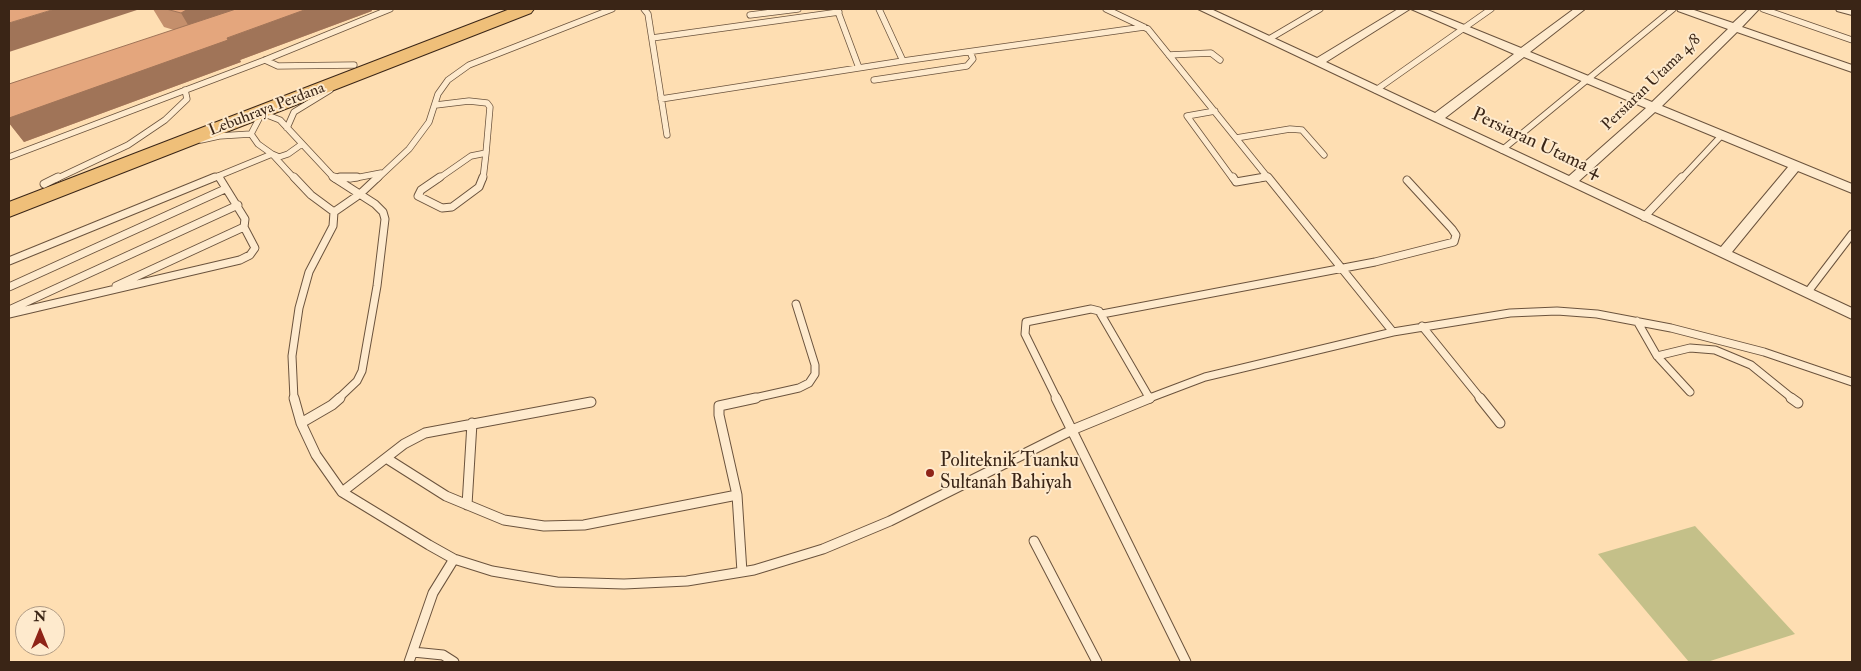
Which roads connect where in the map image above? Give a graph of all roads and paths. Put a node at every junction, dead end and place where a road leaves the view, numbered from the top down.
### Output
1 (390, 9) edge
2 (499, 9) edge
3 (525, 9) edge
4 (612, 9) edge
5 (644, 9) edge
6 (798, 9) edge
7 (879, 9) edge
8 (1106, 9) edge
9 (1203, 9) edge
10 (1231, 9) edge
11 (1320, 9) edge
12 (1405, 9) edge
13 (1416, 9) edge
14 (1491, 9) edge
15 (1580, 9) edge
16 (1673, 9) edge
17 (1682, 9) edge
18 (1754, 9) edge
19 (1763, 9) edge
20 (1841, 9) edge
21 (838, 10) edge
22 (1852, 12) edge
23 (750, 15) dead end
24 (1219, 16) junction
25 (1144, 27) junction
26 (1734, 27) junction
27 (1464, 28) junction
28 (652, 38) junction
29 (1269, 40) junction
30 (1852, 40) edge
31 (970, 52) junction
32 (1523, 52) junction
33 (1169, 55) junction
34 (265, 60) junction
35 (1220, 60) dead end
36 (903, 61) junction
37 (1318, 62) junction
38 (858, 68) junction
39 (1852, 69) edge
40 (356, 70) junction
41 (334, 73) junction
42 (1588, 79) junction
43 (874, 80) dead end
44 (185, 90) junction
45 (1376, 90) junction
46 (661, 99) junction
47 (436, 105) junction
48 (1654, 107) junction
49 (1215, 111) junction
50 (262, 113) junction
51 (1437, 118) junction
52 (287, 128) junction
53 (251, 134) junction
54 (667, 135) dead end
55 (1722, 135) junction
56 (1236, 138) junction
57 (302, 144) junction
58 (170, 148) junction
59 (1502, 150) junction
60 (486, 153) junction
61 (272, 154) junction
62 (1324, 155) dead end
63 (9, 157) edge
64 (1796, 166) junction
65 (383, 173) junction
66 (329, 175) junction
67 (218, 176) junction
68 (1267, 177) junction
69 (1407, 180) dead end
70 (1571, 180) junction
71 (44, 184) junction
72 (225, 189) junction
73 (1852, 189) edge
74 (360, 194) junction
75 (9, 197) edge
76 (238, 205) junction
77 (9, 210) edge
78 (334, 212) junction
79 (1644, 217) junction
80 (244, 227) junction
81 (1852, 234) edge
82 (1723, 254) junction
83 (9, 261) edge
84 (1341, 267) junction
85 (9, 287) edge
86 (1807, 293) junction
87 (99, 294) junction
88 (796, 304) dead end
89 (9, 310) edge
90 (9, 314) edge
91 (1102, 314) junction
92 (1852, 314) edge
93 (1637, 322) junction
94 (1422, 326) junction
95 (1394, 332) junction
96 (1657, 356) junction
97 (1852, 382) edge
98 (1690, 392) dead end
99 (1150, 399) junction
100 (590, 402) dead end
101 (1798, 403) dead end
102 (301, 423) junction
103 (472, 423) junction
104 (1500, 423) dead end
105 (1072, 430) junction
106 (386, 458) junction
107 (342, 492) junction
108 (737, 495) junction
109 (467, 505) junction
110 (1034, 541) dead end
111 (454, 559) junction
112 (742, 572) junction
113 (412, 652) junction
114 (409, 662) edge
115 (454, 662) edge
116 (1097, 662) edge
117 (1186, 662) edge

1 - 34 lane
2 - 40 main road, Lebuhraya Perdana
3 - 40 main road, Lebuhraya Perdana
4 - 47 lane
5 - 28 lane
6 - 23 lane
7 - 36 lane
8 - 25 lane
9 - 24 street, Persiaran Utama 4
10 - 24 street
11 - 29 lane
12 - 37 street
13 - 27 street
14 - 27 lane
15 - 32 street
16 - 42 lane
17 - 26 street
18 - 26 street, Persiaran Utama 4/8
19 - 30 lane
20 - 22 street
21 - 28 lane
21 - 38 lane
24 - 29 street, Persiaran Utama 4
25 - 31 lane
25 - 33 lane
26 - 39 street
26 - 48 street, Persiaran Utama 4/8
27 - 32 street
27 - 45 lane
28 - 46 lane
29 - 37 street, Persiaran Utama 4
31 - 36 lane
31 - 43 lane
32 - 42 street
32 - 51 street
33 - 35 lane
33 - 49 lane
34 - 40 lane
34 - 44 lane
36 - 38 lane
37 - 45 street, Persiaran Utama 4
38 - 46 lane
40 - 41 main road, Lebuhraya Perdana
40 - 50 main road, Lebuhraya Perdana
40 - 52 lane
41 - 50 main road
41 - 71 main road, Lebuhraya Perdana
42 - 48 street
42 - 59 lane
44 - 63 lane
44 - 71 lane
45 - 51 street, Persiaran Utama 4
46 - 54 lane
47 - 60 lane
47 - 65 lane
48 - 55 street
48 - 70 street, Persiaran Utama 4/8
49 - 56 lane
49 - 68 lane
50 - 52 lane
50 - 53 lane
50 - 58 main road, Lebuhraya Perdana
50 - 71 main road
51 - 59 street, Persiaran Utama 4
52 - 57 lane
53 - 58 lane
53 - 61 lane
55 - 64 street
55 - 79 lane
56 - 62 lane
56 - 68 lane
57 - 61 lane
57 - 66 lane
58 - 77 main road, Lebuhraya Perdana
59 - 70 street, Persiaran Utama 4
60 - 60 lane
61 - 67 lane
61 - 78 lane
64 - 73 street
64 - 82 street
65 - 66 lane
65 - 74 lane
66 - 74 lane
67 - 72 lane
67 - 83 lane
68 - 84 lane
69 - 84 lane
70 - 79 street, Persiaran Utama 4
71 - 75 main road, Lebuhraya Perdana
72 - 76 lane
72 - 85 lane
74 - 78 lane
74 - 102 lane
76 - 80 lane
76 - 89 lane
78 - 102 lane
79 - 82 street, Persiaran Utama 4
80 - 87 lane
80 - 87 lane
81 - 86 lane
82 - 86 street, Persiaran Utama 4
84 - 91 lane
84 - 95 lane
86 - 92 street, Persiaran Utama 4
87 - 90 lane
88 - 108 lane
91 - 99 lane
91 - 105 lane
93 - 94 lane
93 - 96 lane
93 - 97 lane
94 - 95 lane
94 - 104 lane
95 - 99 lane
96 - 98 lane
96 - 101 lane
99 - 105 lane
100 - 103 lane
102 - 107 lane
103 - 106 lane
103 - 109 lane
105 - 112 lane
105 - 117 lane
106 - 107 lane
106 - 109 lane
107 - 111 lane
108 - 109 lane
108 - 112 lane
110 - 116 lane
111 - 112 lane
111 - 113 lane
113 - 114 lane
113 - 115 lane

